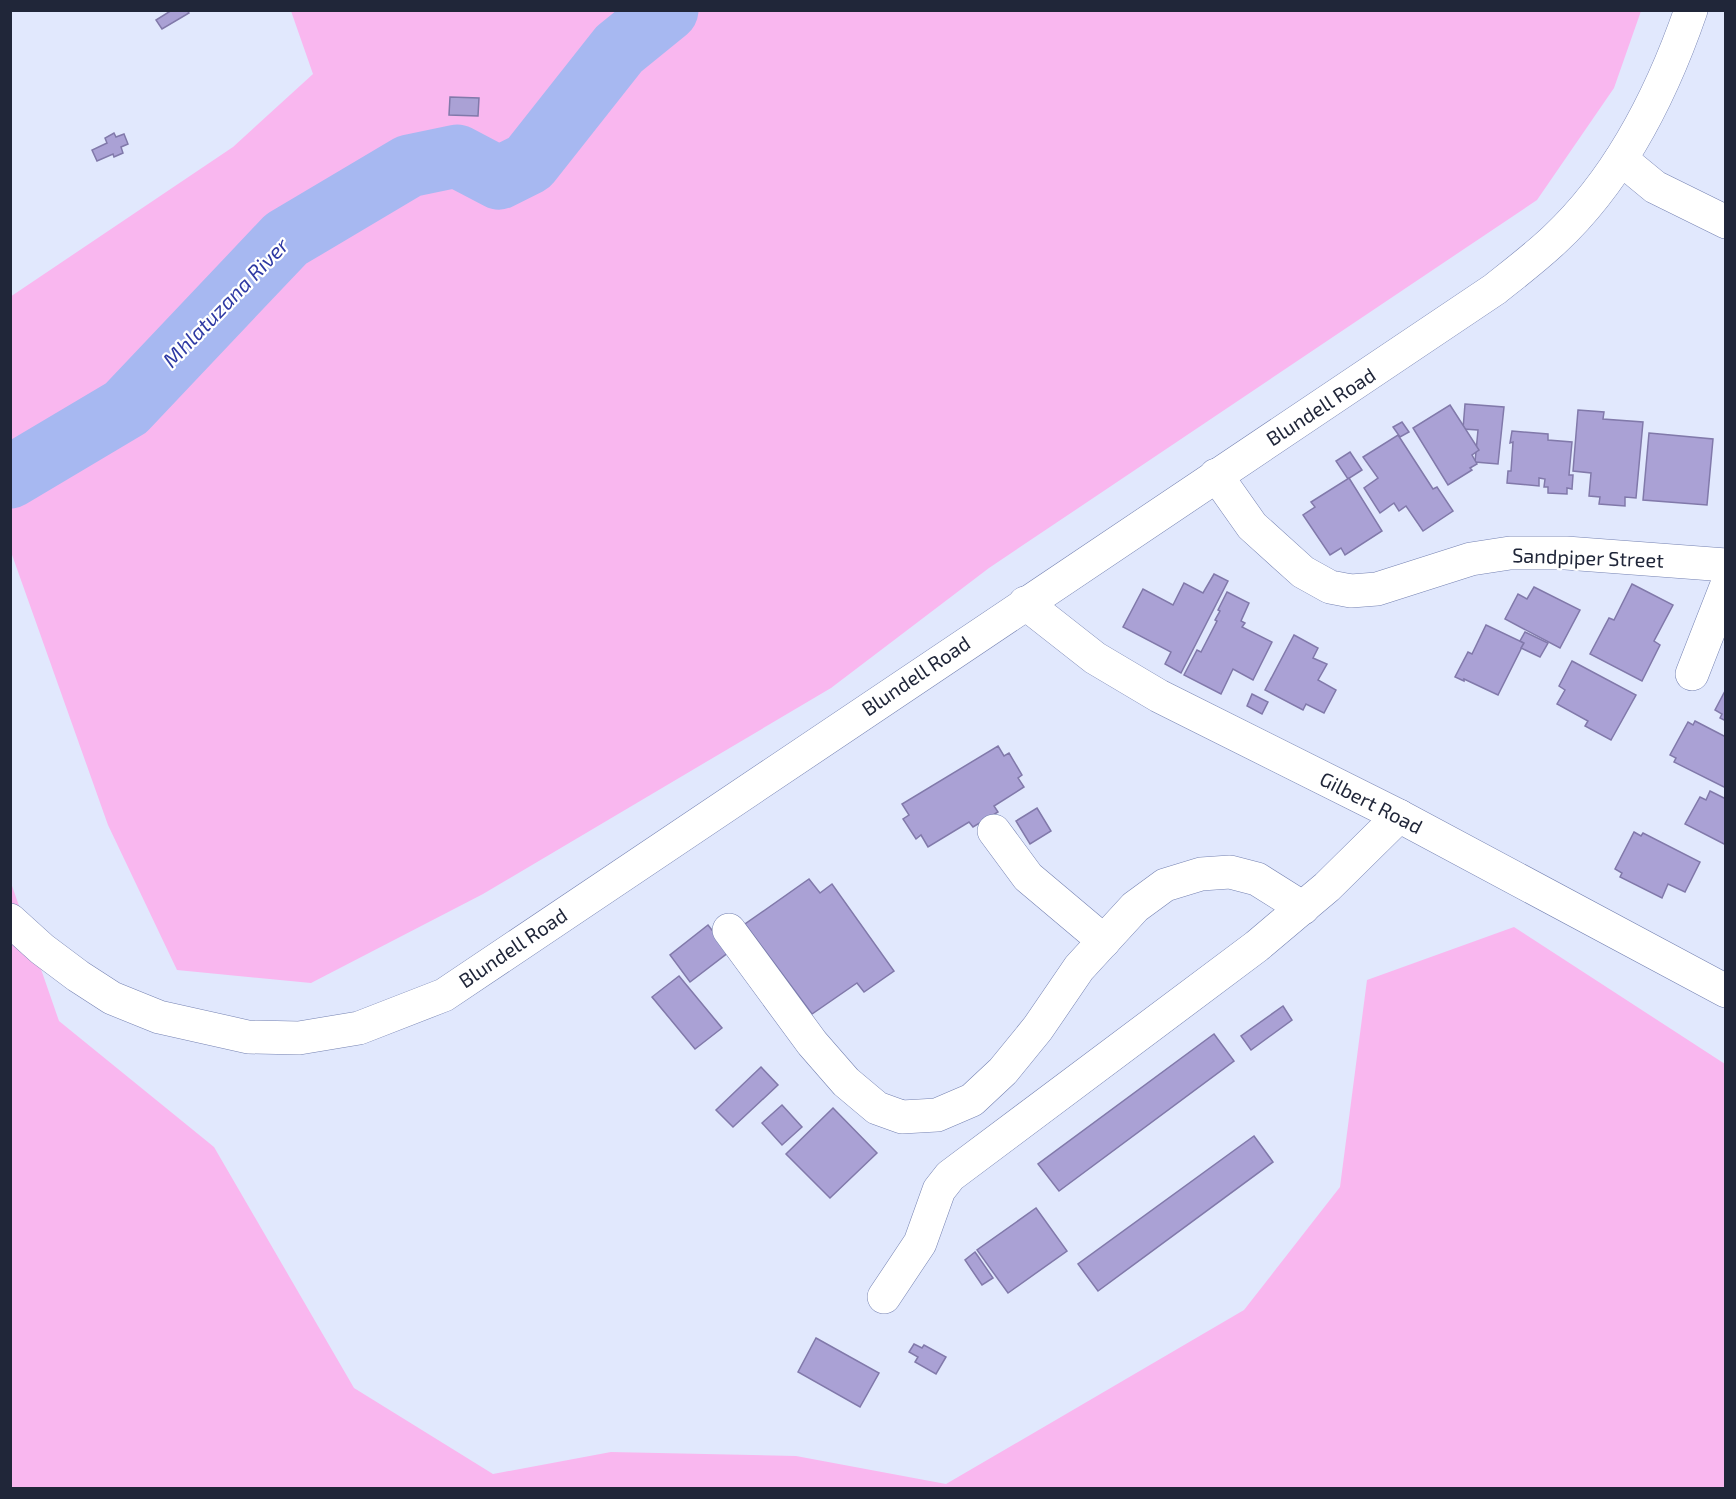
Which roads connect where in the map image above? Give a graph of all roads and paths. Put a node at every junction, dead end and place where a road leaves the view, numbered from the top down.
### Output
1 (1691, 10) edge
2 (1621, 159) junction
3 (1725, 222) edge
4 (1216, 475) junction
5 (1725, 565) edge
6 (1725, 587) edge
7 (1025, 603) junction
8 (1692, 675) dead end
9 (1398, 816) junction
10 (994, 831) dead end
11 (1303, 908) junction
12 (10, 920) edge
13 (729, 930) dead end
14 (1104, 941) junction
15 (1725, 991) edge
16 (884, 1297) dead end

1 - 2 street, Blundell Road
2 - 3 street
2 - 4 street, Blundell Road
4 - 5 street, Sandpiper Street
4 - 7 street, Blundell Road
6 - 8 street
7 - 9 street, Gilbert Road
7 - 12 street, Blundell Road
9 - 11 street
9 - 15 street, Gilbert Road
10 - 14 street
11 - 14 street
11 - 16 street
13 - 14 street

